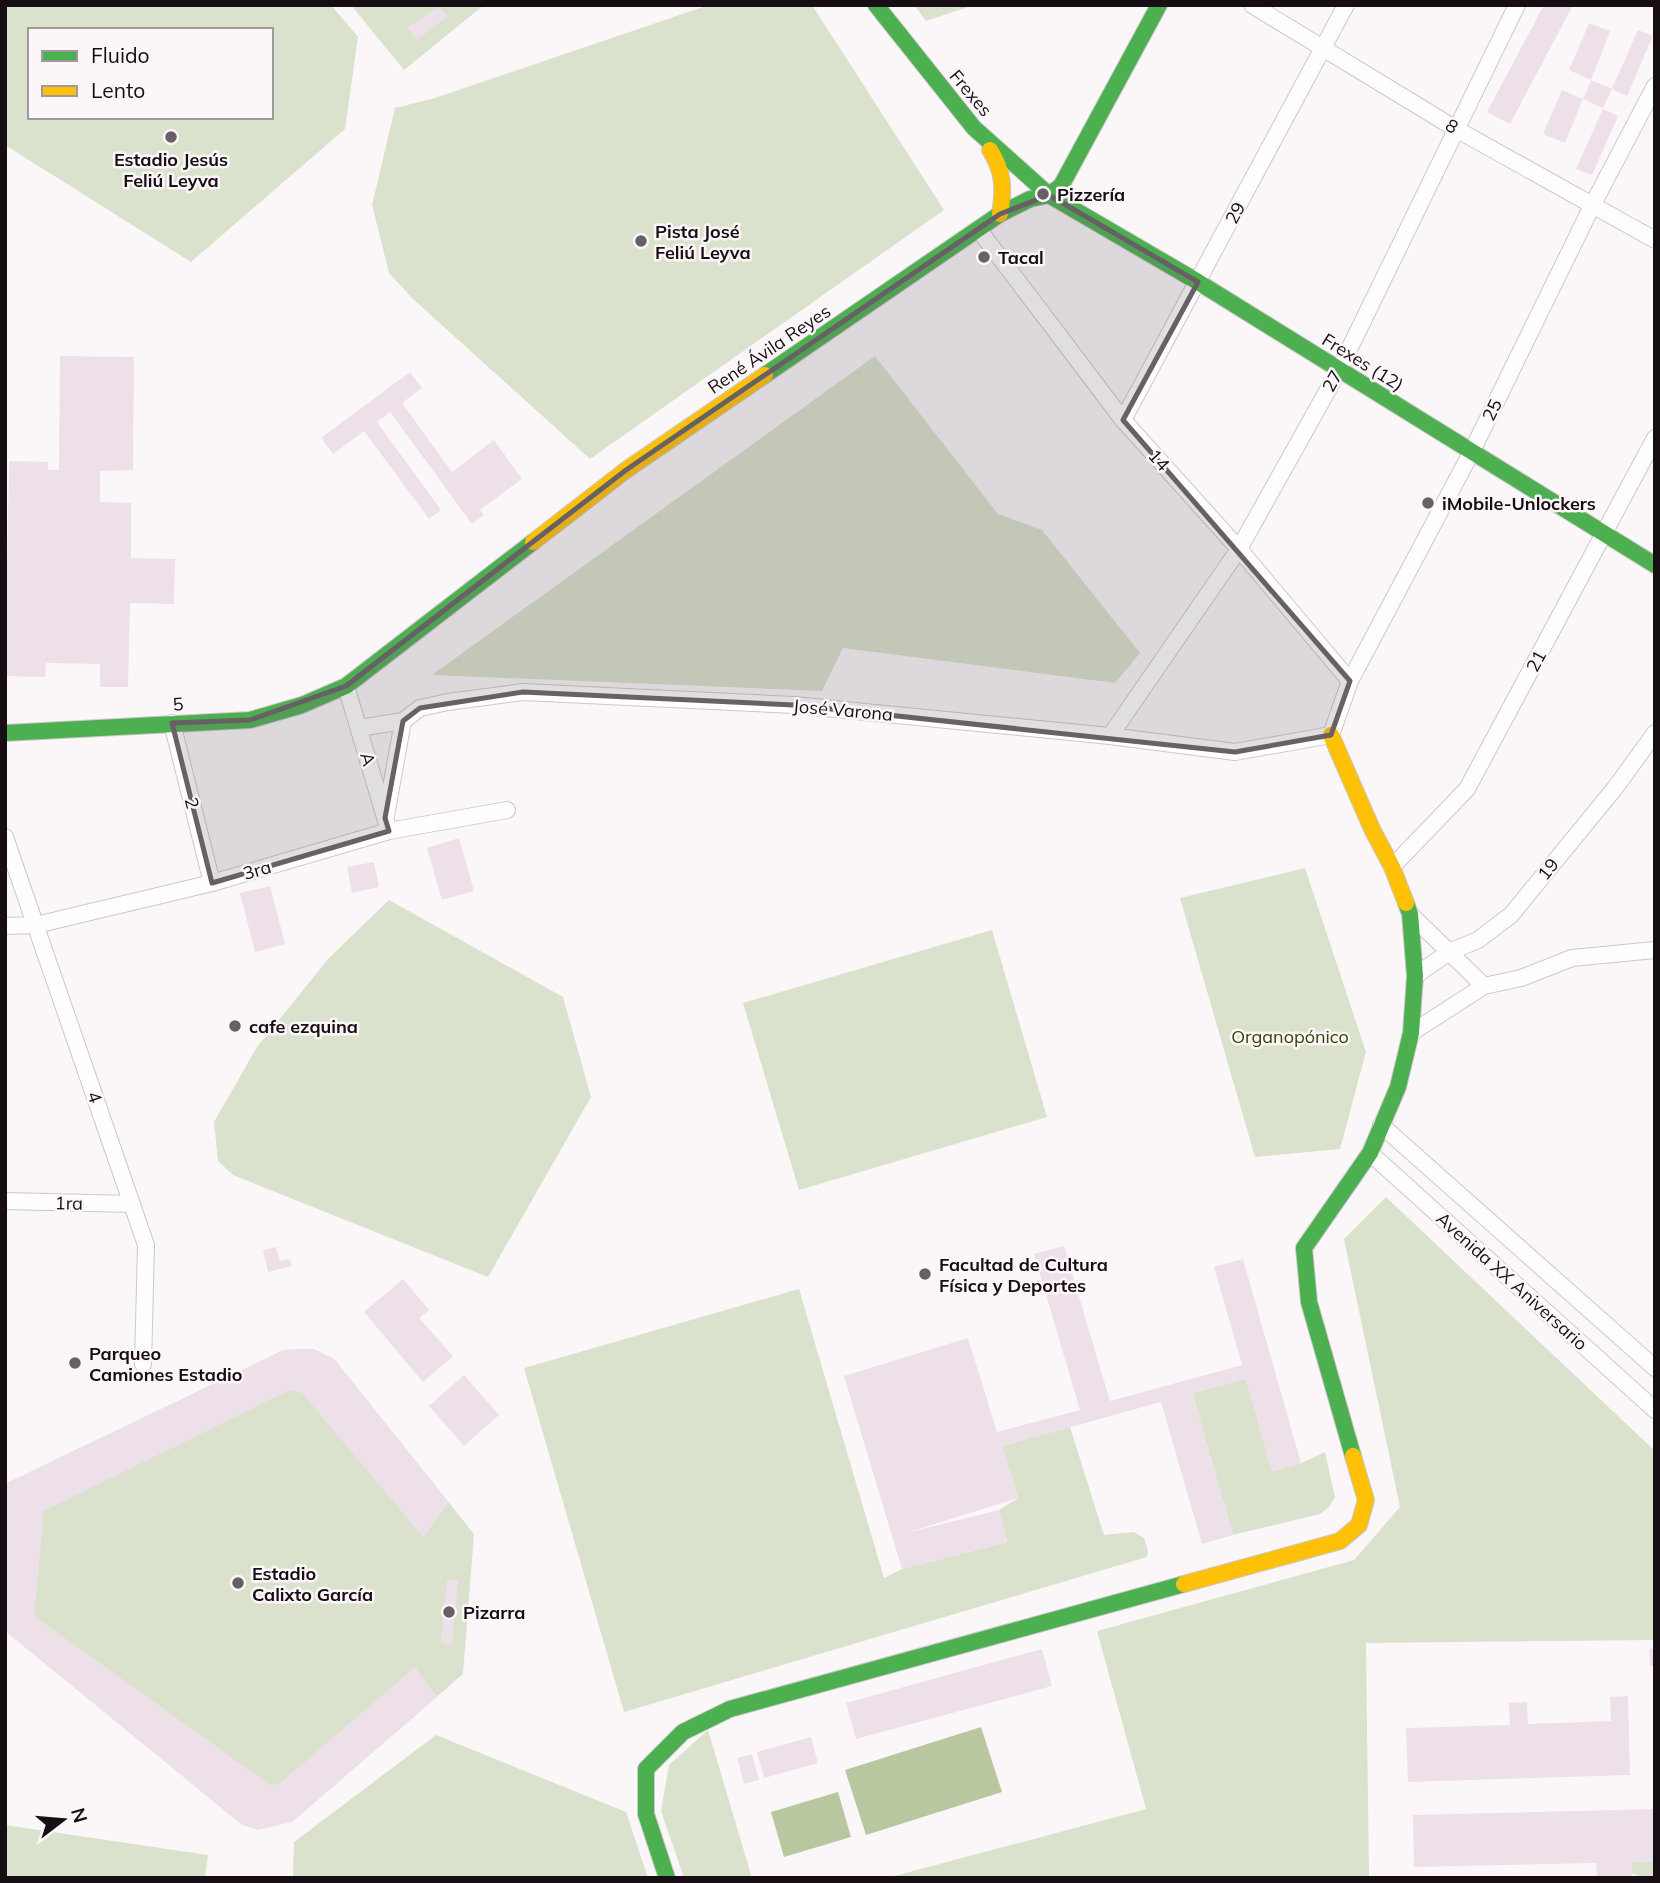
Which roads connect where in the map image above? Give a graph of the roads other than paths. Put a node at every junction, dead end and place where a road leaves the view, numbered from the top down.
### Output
1 (876, 5) edge
2 (1159, 5) edge
3 (1252, 5) edge
4 (1346, 5) edge
5 (1517, 5) edge
6 (1324, 47) junction
7 (1655, 86) edge
8 (974, 128) junction
9 (1457, 129) junction
10 (1048, 195) junction
11 (1592, 206) junction
12 (1000, 214) junction
13 (979, 230) junction
14 (1655, 240) edge
15 (1198, 282) junction
16 (1339, 370) junction
17 (1123, 420) junction
18 (1655, 438) edge
19 (1471, 453) junction
20 (1605, 534) junction
21 (1239, 549) junction
22 (1655, 565) edge
23 (1350, 681) junction
24 (346, 686) junction
25 (403, 720) junction
26 (172, 723) junction
27 (359, 729) junction
28 (5, 733) edge
29 (1655, 733) edge
30 (1331, 734) junction
31 (1110, 736) junction
32 (508, 810) dead end
33 (387, 825) junction
34 (5, 837) edge
35 (1392, 867) junction
36 (212, 883) junction
37 (1410, 914) junction
38 (36, 925) junction
39 (5, 926) edge
40 (1655, 950) edge
41 (1449, 952) junction
42 (1415, 976) junction
43 (1484, 986) junction
44 (1411, 1033) junction
45 (1381, 1125) junction
46 (1370, 1153) junction
47 (5, 1201) edge
48 (132, 1204) junction
49 (143, 1364) dead end
50 (1655, 1368) edge
51 (1655, 1410) edge
52 (667, 1878) edge

1 - 8 street, Frexes
2 - 10 street
3 - 6 street, 8
4 - 6 street, 29
5 - 9 street, 27
6 - 9 street, 8
6 - 15 street, 29
7 - 11 street, 25
8 - 10 street, Frexes
8 - 12 street
9 - 11 street, 8
9 - 16 street, 27
10 - 12 street, René Ávila Reyes
10 - 15 street, Frexes (12)
11 - 14 street, 8
11 - 19 street, 25
12 - 13 street, René Ávila Reyes
13 - 17 street, 14
13 - 24 street, René Ávila Reyes
15 - 16 street, Frexes (12)
15 - 17 street, 29
16 - 19 street, Frexes (12)
16 - 21 street, 27
17 - 21 street, 14
18 - 20 street, 21
19 - 20 street, Frexes (12)
19 - 23 street, 25
20 - 22 street, Frexes (12)
20 - 35 street, 21
21 - 23 street, 14
21 - 31 street, 27
23 - 30 street, 25
24 - 26 street, 5
24 - 27 street, A
25 - 27 street, José Varona
25 - 31 street, José Varona
25 - 33 street
26 - 28 street, 5
26 - 36 street, 2
27 - 33 street, A
29 - 41 street, 19
30 - 31 street, José Varona
30 - 35 street
32 - 33 street, 3ra
33 - 36 street, 3ra
34 - 38 street, 4
35 - 37 street
36 - 38 street, 3ra
37 - 41 street
37 - 42 street
38 - 39 street, 3ra
38 - 48 street, 4
40 - 43 street
41 - 42 street, 19
41 - 43 street
42 - 44 street
43 - 44 street
44 - 45 street
45 - 46 street
45 - 50 street, Avenida XX Aniversario
46 - 51 street, Avenida XX Aniversario
46 - 52 street
47 - 48 street, 1ra
48 - 49 street, 4

